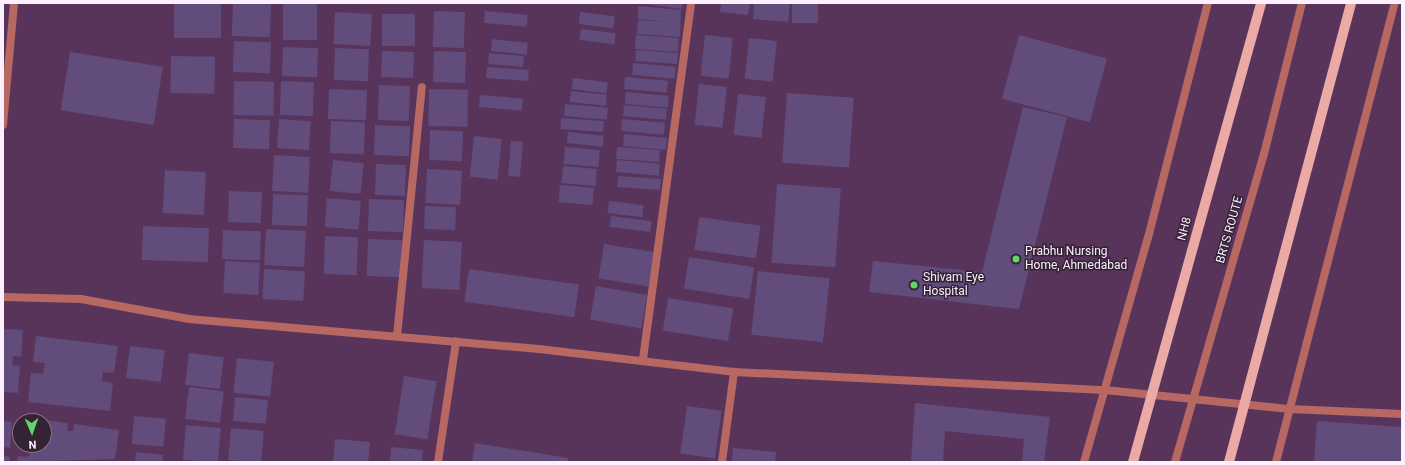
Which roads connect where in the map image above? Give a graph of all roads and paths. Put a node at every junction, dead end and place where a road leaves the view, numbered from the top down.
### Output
1 (14, 3) edge
2 (691, 3) edge
3 (1208, 3) edge
4 (1261, 3) edge
5 (1302, 3) edge
6 (1351, 3) edge
7 (1395, 3) edge
8 (422, 87) dead end
9 (3, 125) edge
10 (3, 297) edge
11 (397, 336) junction
12 (456, 341) junction
13 (643, 359) junction
14 (734, 372) junction
15 (1105, 390) junction
16 (1153, 395) junction
17 (1196, 399) junction
18 (1244, 404) junction
19 (1290, 409) junction
20 (1402, 414) edge
21 (438, 462) edge
22 (722, 462) edge
23 (1084, 462) edge
24 (1133, 462) edge
25 (1175, 462) edge
26 (1229, 462) edge
27 (1276, 462) edge

1 - 9 street
2 - 13 street
3 - 15 street
4 - 16 main road, NH8
5 - 17 street, BRTS ROUTE
6 - 18 main road
7 - 19 street
8 - 11 street
10 - 11 street
11 - 12 street
12 - 13 street
12 - 21 street
13 - 14 street
14 - 15 street
14 - 22 street
15 - 16 street
15 - 23 street
16 - 17 street
16 - 24 main road, NH8
17 - 18 street
17 - 25 street, BRTS ROUTE
18 - 19 street
18 - 26 main road
19 - 20 street
19 - 27 street

